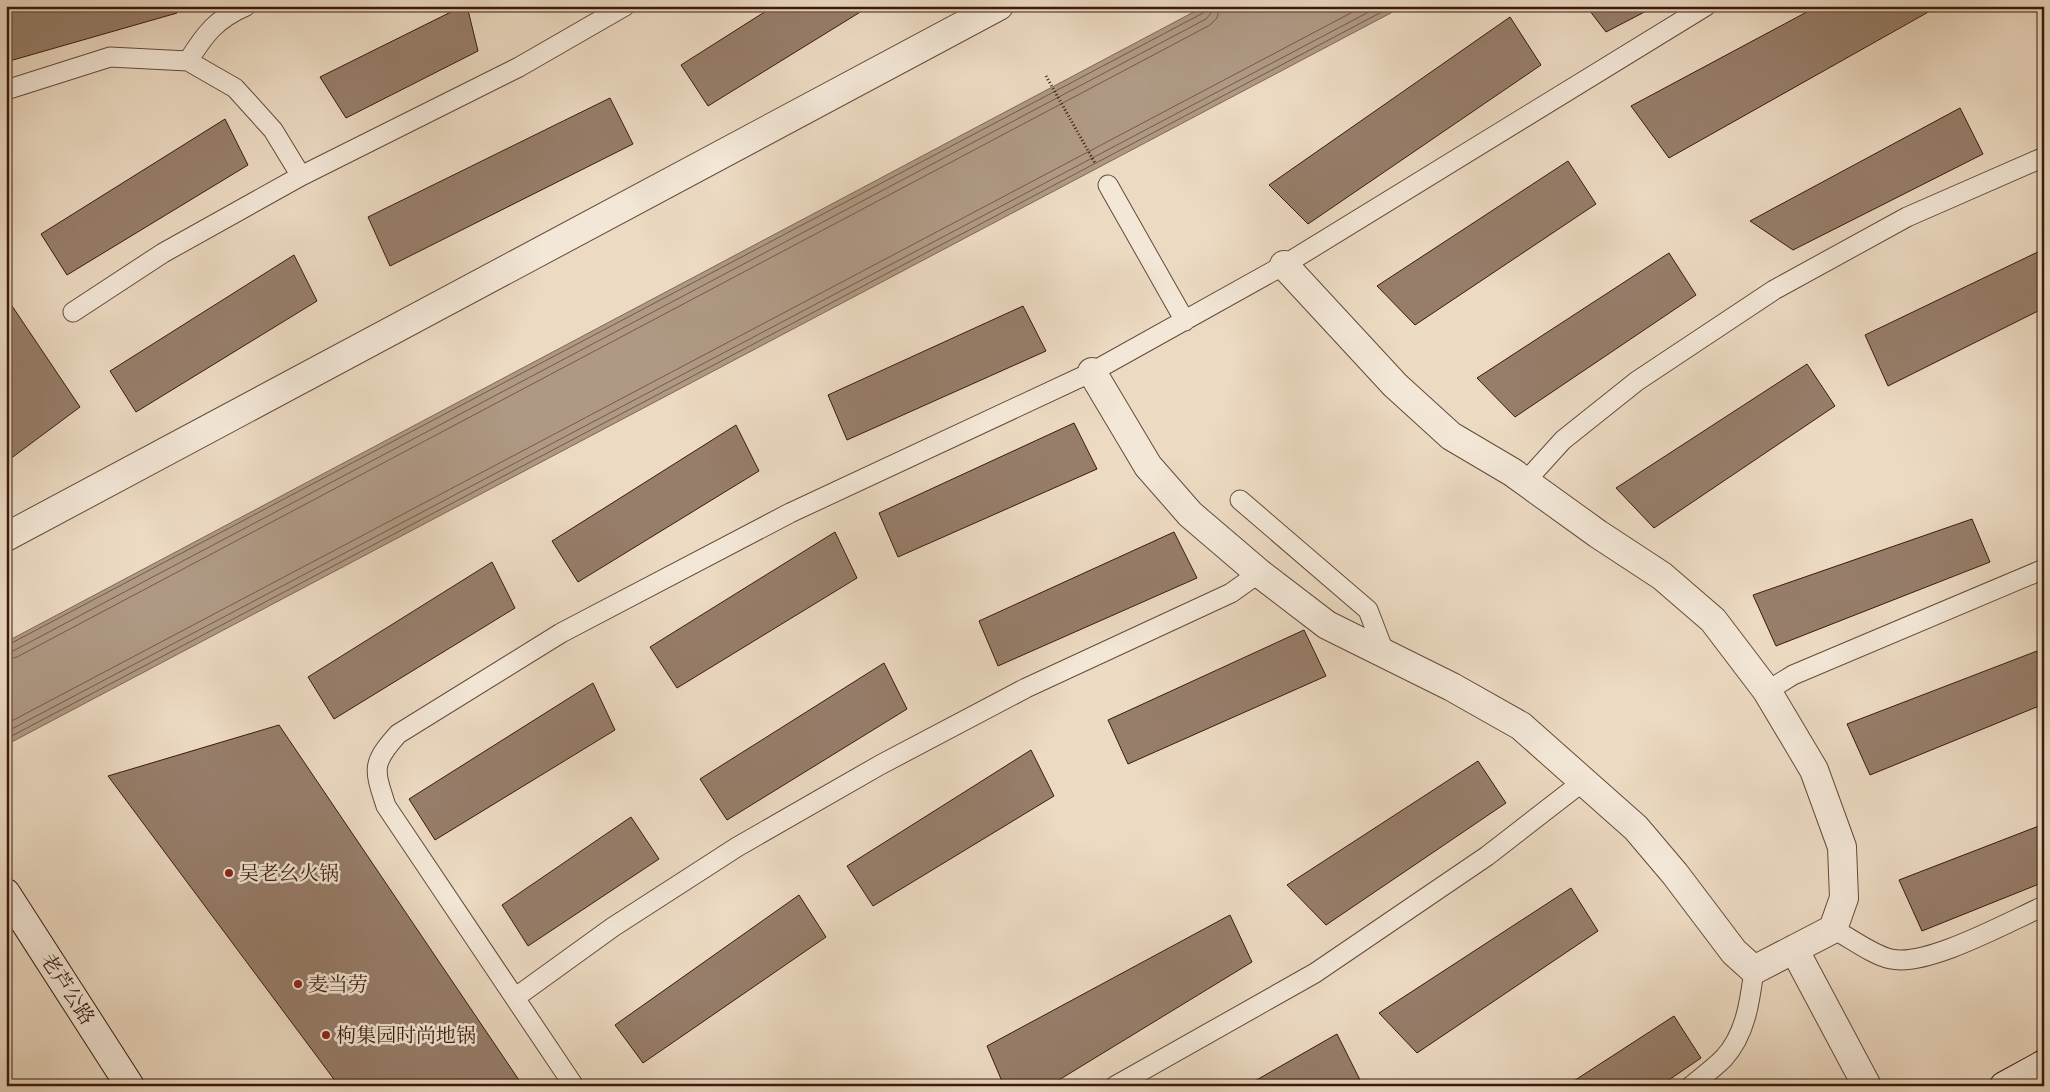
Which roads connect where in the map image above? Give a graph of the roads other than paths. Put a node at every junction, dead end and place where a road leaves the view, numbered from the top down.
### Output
1 (246, 6) edge
2 (625, 6) edge
3 (999, 6) edge
4 (1706, 6) edge
5 (188, 62) junction
6 (6, 90) edge
7 (2044, 157) edge
8 (301, 176) junction
9 (1108, 185) road end
10 (1284, 265) junction
11 (73, 312) dead end
12 (1185, 321) junction
13 (1092, 372) junction
14 (1525, 482) junction
15 (1240, 500) dead end
16 (6, 537) edge
17 (2044, 569) edge
18 (1259, 573) junction
19 (1385, 654) junction
20 (1767, 691) junction
21 (1584, 780) junction
22 (6, 893) edge
23 (2044, 906) edge
24 (1833, 929) junction
25 (1794, 948) junction
26 (1754, 970) junction
27 (516, 997) junction
28 (2044, 1064) edge
29 (130, 1086) edge
30 (574, 1086) edge
31 (1114, 1086) edge
32 (1691, 1086) edge
33 (1867, 1086) edge
34 (2004, 1086) edge

1 - 5 lane
2 - 8 lane
3 - 16 street
4 - 10 lane
5 - 6 lane
5 - 8 lane
7 - 14 lane
8 - 11 lane
9 - 12 lane
10 - 12 lane
10 - 14 street
12 - 13 lane
13 - 18 street
13 - 27 lane
14 - 20 street
15 - 19 lane
17 - 20 lane
18 - 19 street
18 - 27 lane
19 - 21 street
20 - 24 street
21 - 26 street
21 - 31 lane
22 - 29 street, 老芦公路
23 - 24 lane
24 - 25 street
25 - 26 street
25 - 33 street
26 - 32 lane
27 - 30 lane
28 - 34 street

